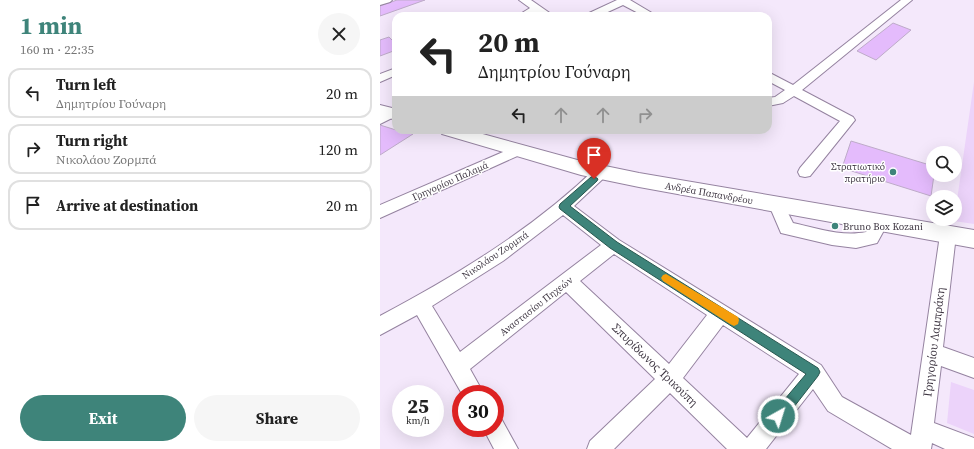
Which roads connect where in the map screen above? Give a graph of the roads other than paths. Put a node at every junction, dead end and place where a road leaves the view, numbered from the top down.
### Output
1 (387, 0) edge
2 (524, 0) edge
3 (624, 0) edge
4 (907, 0) edge
5 (380, 2) edge
6 (537, 9) junction
7 (531, 12) edge
8 (542, 12) edge
9 (599, 12) edge
10 (645, 12) edge
11 (392, 73) edge
12 (380, 78) edge
13 (772, 78) edge
14 (794, 90) junction
15 (772, 101) edge
16 (462, 134) edge
17 (519, 150) junction
18 (601, 172) junction
19 (805, 172) dead end
20 (564, 207) junction
21 (380, 212) edge
22 (948, 235) junction
23 (974, 239) edge
24 (613, 245) junction
25 (567, 281) junction
26 (421, 304) junction
27 (721, 312) junction
28 (380, 326) edge
29 (932, 353) junction
30 (458, 366) junction
31 (974, 368) edge
32 (814, 372) junction
33 (670, 379) junction
34 (469, 385) edge
35 (500, 437) edge
36 (921, 439) edge
37 (507, 449) edge
38 (598, 449) edge
39 (743, 449) edge
40 (752, 449) edge
41 (912, 449) edge
42 (973, 449) edge

1 - 5 street
2 - 6 street
3 - 9 street
3 - 10 street
4 - 14 street
6 - 7 street
6 - 8 street
11 - 12 street
13 - 14 street
14 - 15 street
14 - 19 street
16 - 17 main road, Ανδρέα Παπανδρέου
17 - 18 main road, Ανδρέα Παπανδρέου
17 - 21 street, Γρηγορίου Παλαμά
18 - 20 street, Νικολάου Ζορμπά
18 - 22 main road, Ανδρέα Παπανδρέου
20 - 24 street
20 - 26 street, Νικολάου Ζορμπά
22 - 23 main road, Ανδρέα Παπανδρέου
22 - 29 street, Γρηγορίου Λαμπράκη
24 - 25 street, Αναστασίου Πηχεών
24 - 27 street
25 - 30 street, Αναστασίου Πηχεών
25 - 33 street, Σπυρίδωνος Τρικούπη
26 - 28 street, Νικολάου Ζορμπά
26 - 30 street
27 - 32 street
27 - 33 street
29 - 31 street
29 - 36 street, Γρηγορίου Λαμπράκη
30 - 34 street
32 - 40 street
32 - 41 street
33 - 38 street
33 - 39 street, Σπυρίδωνος Τρικούπη
35 - 37 street
36 - 42 street

